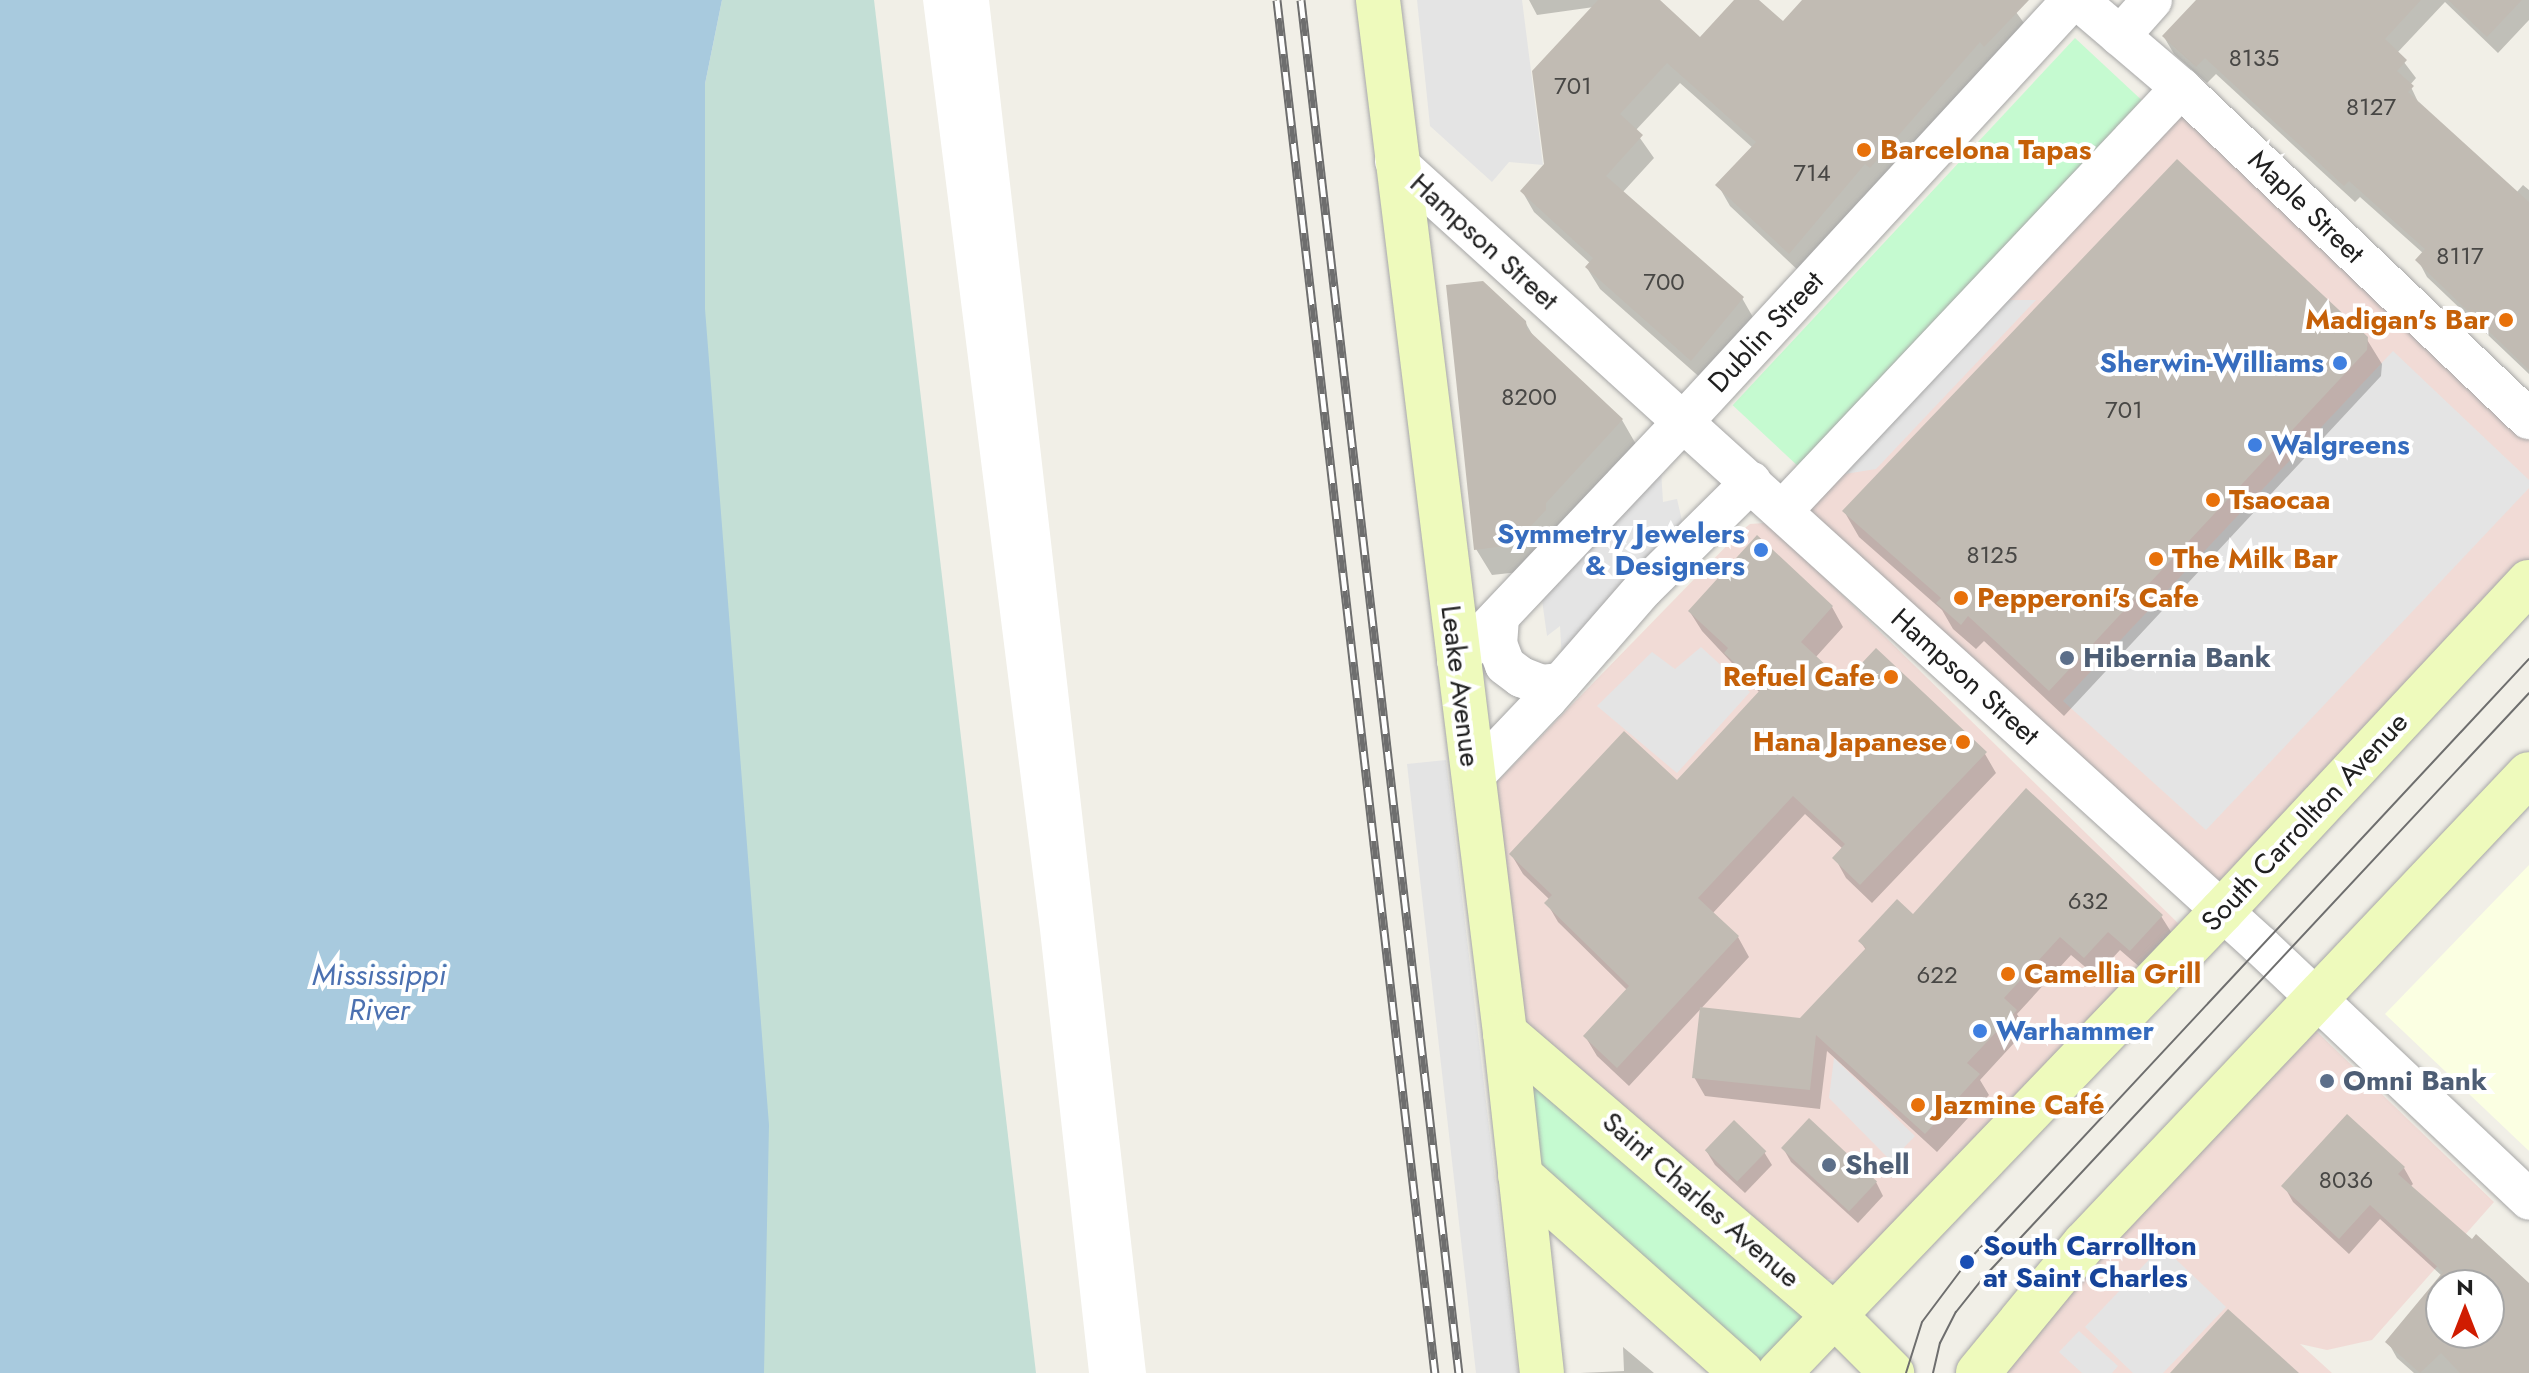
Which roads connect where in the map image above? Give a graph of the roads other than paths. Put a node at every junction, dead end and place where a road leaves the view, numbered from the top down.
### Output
1 (1378, 0) edge
2 (2072, 0) edge
3 (2152, 0) edge
4 (2101, 19) edge
5 (2181, 88) junction
6 (1395, 161) junction
7 (2529, 419) edge
8 (1683, 422) junction
9 (1751, 482) junction
10 (1783, 510) junction
11 (2529, 582) edge
12 (1499, 617) junction
13 (1457, 661) junction
14 (1561, 683) junction
15 (2529, 774) edge
16 (1472, 778) junction
17 (2222, 911) junction
18 (2318, 1000) junction
19 (1505, 1033) junction
20 (1520, 1175) junction
21 (2529, 1199) edge
22 (1835, 1316) junction
23 (1542, 1373) edge
24 (1742, 1373) edge
25 (1779, 1373) edge
26 (1892, 1373) edge
27 (1978, 1373) edge

1 - 6 street, Leake Avenue
2 - 8 street, Dublin Street
3 - 4 street
4 - 5 street, Maple Street
5 - 7 street, Maple Street
5 - 10 street
6 - 8 street, Hampson Street
6 - 13 street, Leake Avenue
8 - 9 street, Hampson Street
8 - 12 street, Dublin Street
9 - 10 street, Hampson Street
9 - 14 street
10 - 17 street, Hampson Street
11 - 17 street, South Carrollton Avenue
12 - 13 street, Dublin Street
12 - 14 street
13 - 16 street, Leake Avenue
14 - 16 street
15 - 18 street
16 - 19 street, Leake Avenue
17 - 18 street, Hampson Street
17 - 22 street, South Carrollton Avenue
18 - 21 street, Hampson Street
18 - 27 street
19 - 20 street, Leake Avenue
19 - 22 street, Saint Charles Avenue
20 - 23 street, Leake Avenue
20 - 24 street
22 - 25 street, South Carrollton Avenue
22 - 26 street, Saint Charles Avenue

